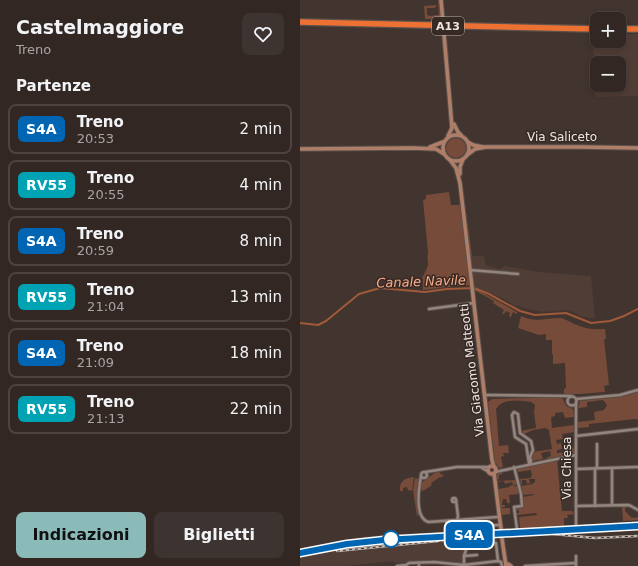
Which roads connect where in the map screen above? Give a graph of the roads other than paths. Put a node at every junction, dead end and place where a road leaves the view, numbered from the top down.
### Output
1 (441, 0) edge
2 (300, 19) edge
3 (300, 22) edge
4 (590, 26) edge
5 (626, 26) edge
6 (638, 26) edge
7 (590, 29) edge
8 (626, 29) edge
9 (638, 30) edge
10 (452, 118) junction
11 (462, 136) junction
12 (447, 137) junction
13 (468, 141) junction
14 (443, 142) junction
15 (300, 148) edge
16 (413, 148) junction
17 (486, 148) junction
18 (638, 148) edge
19 (444, 154) junction
20 (467, 155) junction
21 (463, 159) junction
22 (450, 160) junction
23 (460, 183) junction
24 (470, 270) junction
25 (518, 274) dead end
26 (474, 303) junction
27 (429, 308) dead end
28 (638, 390) edge
29 (563, 396) junction
30 (571, 396) junction
31 (485, 397) junction
32 (567, 400) junction
33 (576, 401) junction
34 (573, 405) junction
35 (576, 410) junction
36 (638, 429) edge
37 (520, 433) junction
38 (514, 434) junction
39 (576, 436) junction
40 (527, 438) junction
41 (524, 443) junction
42 (597, 444) dead end
43 (576, 455) junction
44 (530, 464) junction
45 (514, 467) junction
46 (638, 467) edge
47 (596, 468) junction
48 (612, 468) junction
49 (576, 469) junction
50 (492, 470) junction
51 (436, 471) junction
52 (425, 472) junction
53 (421, 476) junction
54 (426, 477) junction
55 (419, 485) junction
56 (612, 505) junction
57 (576, 506) junction
58 (595, 506) junction
59 (457, 510) junction
60 (638, 510) edge
61 (497, 517) dead end
62 (456, 520) junction
63 (447, 521) junction
64 (498, 525) dead end
65 (576, 526) dead end
66 (517, 529) dead end
67 (501, 530) tunnel mouth
68 (502, 539) tunnel mouth
69 (477, 555) dead end
70 (464, 556) junction
71 (576, 556) dead end
72 (498, 561) junction
73 (464, 564) junction
74 (551, 565) edge
75 (576, 565) edge
76 (397, 566) edge
77 (502, 566) edge
78 (508, 566) edge
79 (525, 566) edge

1 - 10 main road, bridge
2 - 4 highway, A13
3 - 7 highway, A13
5 - 6 highway
8 - 9 highway
10 - 11 main road
10 - 12 main road
11 - 12 main road
11 - 13 main road, Via Saliceto
12 - 14 main road
13 - 17 main road, Via Saliceto
13 - 20 main road
14 - 16 main road
14 - 19 main road
15 - 16 main road
16 - 19 main road
17 - 18 main road, Via Saliceto
17 - 20 main road, Via Saliceto
19 - 22 main road
20 - 21 main road, Via Saliceto
21 - 22 main road
21 - 23 main road, Via Giacomo Matteotti
22 - 23 main road, Via Giacomo Matteotti
23 - 24 main road, Via Giacomo Matteotti
24 - 25 street
24 - 26 main road, Via Giacomo Matteotti
26 - 27 street
26 - 31 main road, Via Giacomo Matteotti
28 - 33 street
29 - 30 street
29 - 31 street
29 - 32 street
30 - 32 street
30 - 33 street
31 - 50 main road, Via Giacomo Matteotti
32 - 34 street
33 - 34 street
33 - 35 street, Via Chiesa
34 - 35 street
35 - 39 street, Via Chiesa
36 - 39 street
37 - 38 street
37 - 38 street
37 - 40 street
38 - 41 street
39 - 43 street, Via Chiesa
40 - 41 street
40 - 44 street
41 - 44 street
42 - 47 street
43 - 44 street
43 - 49 street, Via Chiesa
44 - 45 street
45 - 50 street
45 - 66 street
46 - 48 street
47 - 48 street
47 - 49 street
47 - 58 street
48 - 56 street
49 - 57 street, Via Chiesa
50 - 51 street
50 - 67 main road, Via Giacomo Matteotti
51 - 52 street
51 - 54 street
52 - 53 street
52 - 54 street
53 - 54 street
53 - 55 street
54 - 55 street
55 - 63 street
56 - 58 street
56 - 60 street
57 - 58 street
57 - 65 street, Via Chiesa
59 - 59 street
59 - 62 street
61 - 62 street
62 - 63 street
63 - 64 street
68 - 78 main road
69 - 70 street
70 - 72 street
70 - 73 street
71 - 75 street
72 - 73 street
72 - 77 street
73 - 76 street
74 - 75 street
74 - 79 street

